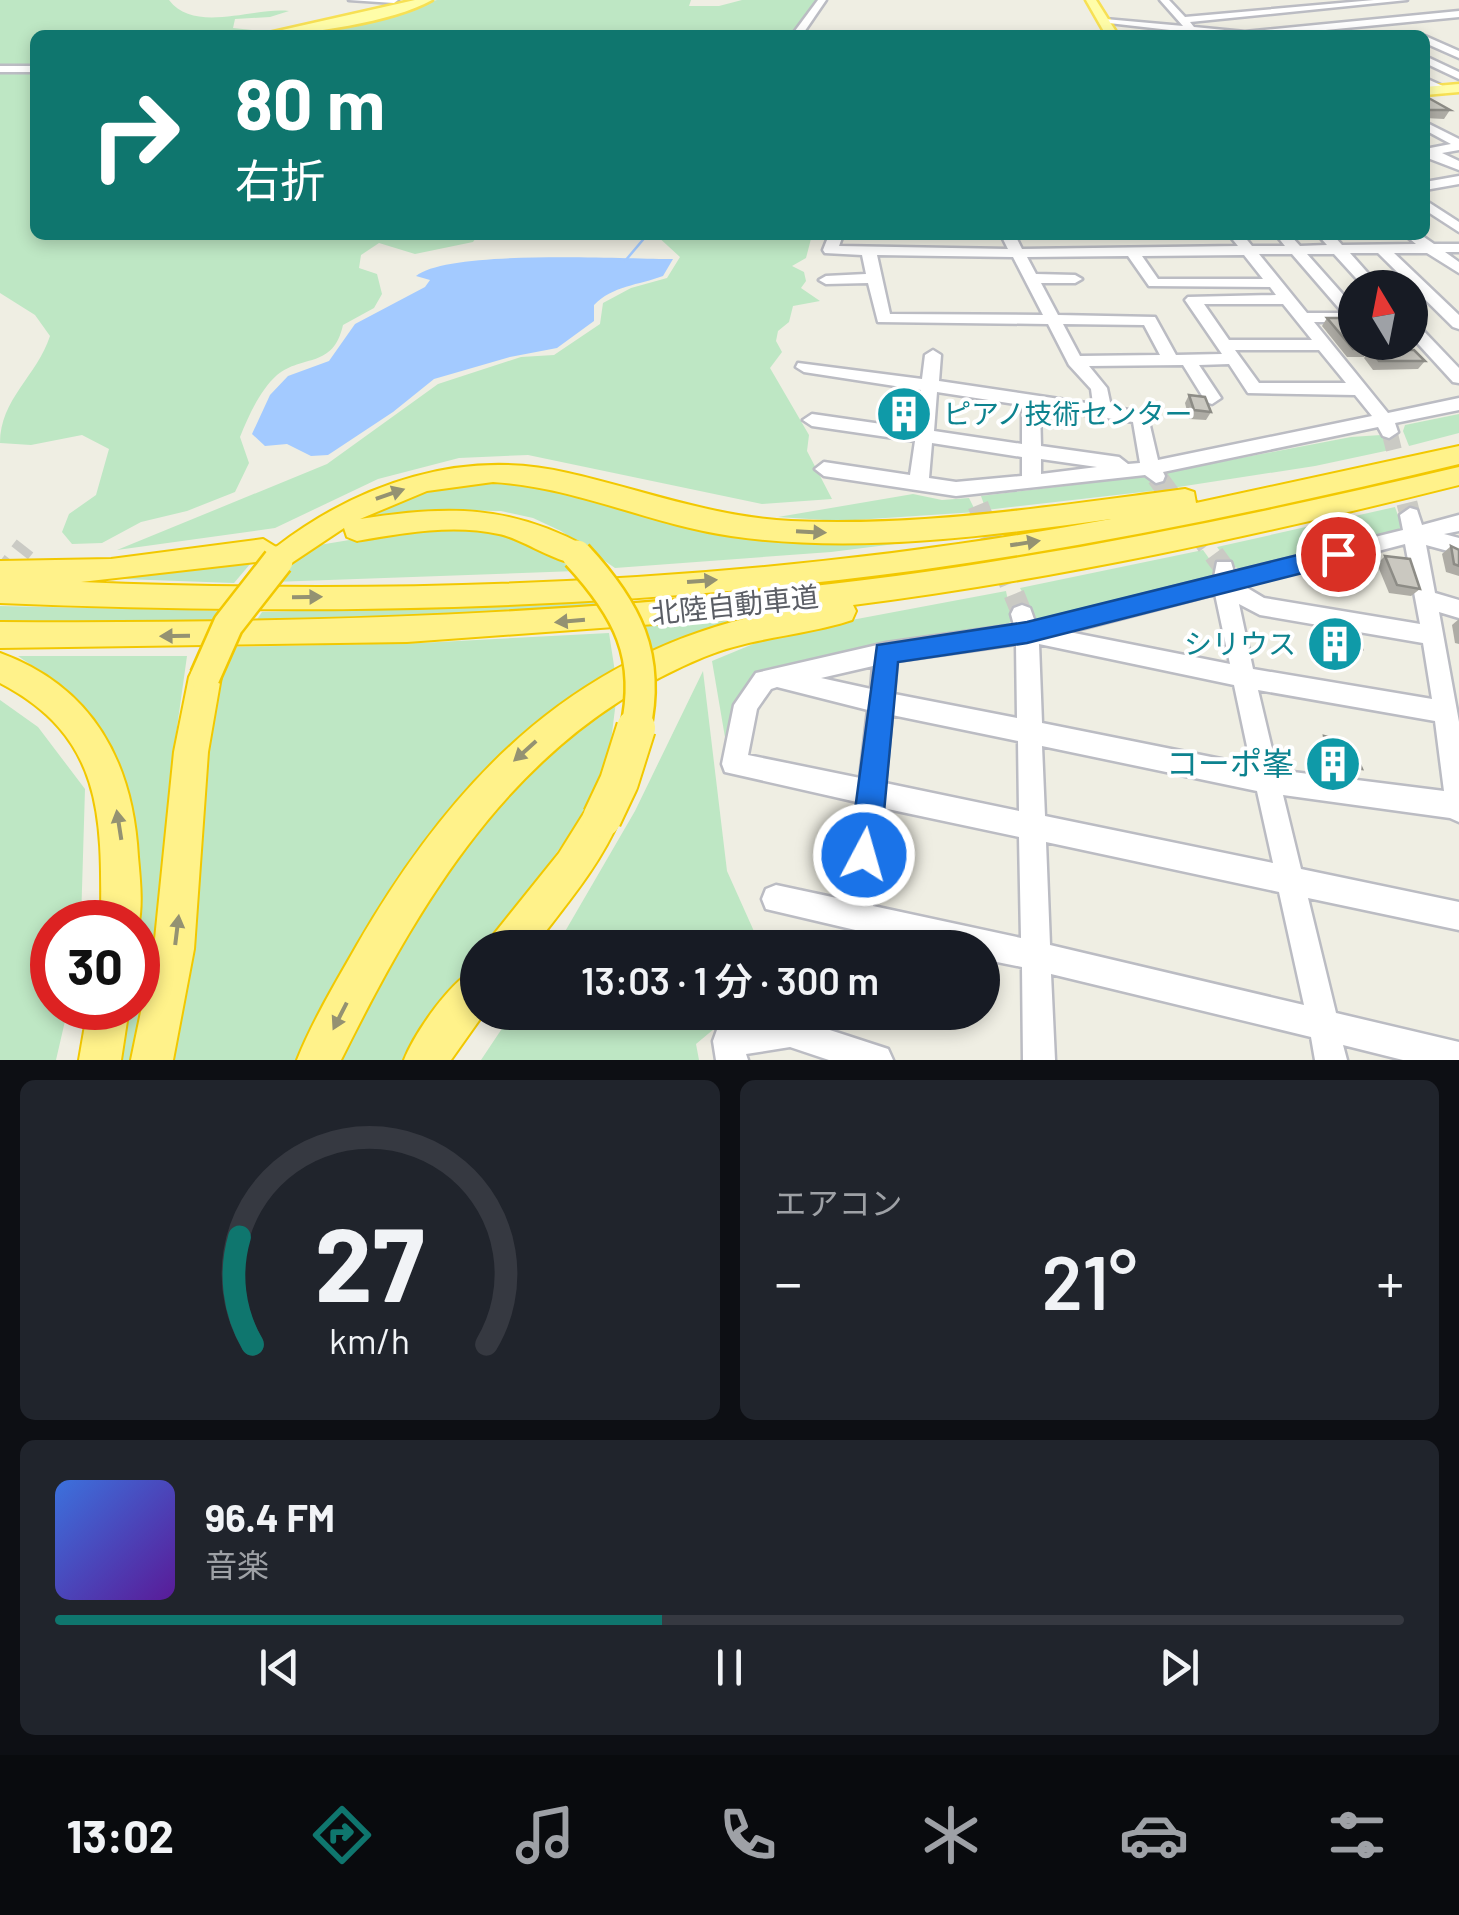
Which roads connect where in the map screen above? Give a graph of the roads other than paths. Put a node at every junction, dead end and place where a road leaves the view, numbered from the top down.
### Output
1 (353, 0) edge
2 (394, 0) edge
3 (822, 0) edge
4 (1091, 0) edge
5 (1265, 0) edge
6 (1404, 0) edge
7 (1442, 0) edge
8 (417, 1) edge
9 (1169, 1) edge
10 (1286, 10) junction
11 (1459, 11) edge
12 (1441, 16) junction
13 (1182, 20) junction
14 (1386, 21) junction
15 (1105, 22) junction
16 (1459, 24) edge
17 (1319, 27) junction
18 (288, 30) edge
19 (801, 30) edge
20 (1109, 30) edge
21 (1171, 30) edge
22 (1193, 30) edge
23 (1288, 30) edge
24 (1325, 30) edge
25 (1405, 30) edge
26 (1430, 42) edge
27 (1459, 57) edge
28 (1430, 61) edge
29 (1430, 63) edge
30 (0, 68) edge
31 (30, 69) edge
32 (1454, 87) edge
33 (1430, 128) edge
34 (1459, 145) edge
35 (1430, 152) edge
36 (1430, 154) edge
37 (1459, 166) edge
38 (1459, 180) edge
39 (1431, 185) edge
40 (1459, 196) edge
41 (1432, 213) edge
42 (1459, 216) edge
43 (1459, 228) edge
44 (834, 240) edge
45 (1011, 240) edge
46 (1172, 240) edge
47 (1240, 240) edge
48 (1287, 240) edge
49 (1329, 240) edge
50 (1419, 240) edge
51 (1459, 248) edge
52 (1296, 250) junction
53 (1339, 250) junction
54 (1383, 250) junction
55 (1432, 250) junction
56 (1248, 251) junction
57 (869, 252) junction
58 (1132, 252) junction
59 (1180, 252) junction
60 (1018, 253) junction
61 (1459, 269) edge
62 (1357, 270) edge
63 (874, 278) junction
64 (1031, 278) junction
65 (1075, 279) dead end
66 (826, 280) dead end
67 (1274, 283) junction
68 (1338, 298) edge
69 (1287, 300) junction
70 (1338, 317) edge
71 (1302, 318) junction
72 (1428, 319) edge
73 (1456, 320) edge
74 (1055, 321) junction
75 (1323, 345) junction
76 (1428, 345) edge
77 (1231, 352) junction
78 (933, 355) dead end
79 (1179, 359) junction
80 (1074, 361) junction
81 (804, 367) dead end
82 (1459, 378) edge
83 (929, 387) junction
84 (1359, 389) junction
85 (1212, 398) dead end
86 (1031, 401) junction
87 (1459, 404) edge
88 (1102, 411) junction
89 (812, 420) dead end
90 (1387, 428) junction
91 (923, 436) junction
92 (1031, 452) junction
93 (1459, 453) edge
94 (824, 468) dead end
95 (1154, 473) junction
96 (1459, 476) edge
97 (1032, 482) junction
98 (918, 483) junction
99 (1459, 523) edge
100 (1412, 525) junction
101 (357, 530) dead end
102 (1175, 540) junction
103 (1459, 546) edge
104 (270, 556) junction
105 (0, 574) edge
106 (1224, 576) junction
107 (0, 591) edge
108 (1424, 599) junction
109 (1459, 609) edge
110 (1024, 623) junction
111 (0, 635) edge
112 (1430, 635) junction
113 (886, 653) junction
114 (0, 667) edge
115 (1244, 677) junction
116 (775, 678) junction
117 (1450, 682) edge
118 (881, 702) junction
119 (1446, 712) junction
120 (1030, 732) junction
121 (1270, 780) junction
122 (871, 793) junction
123 (1459, 808) edge
124 (1030, 826) junction
125 (1287, 879) junction
126 (776, 898) dead end
127 (121, 900) edge
128 (1459, 916) edge
129 (858, 917) junction
130 (522, 930) edge
131 (1036, 956) junction
132 (460, 1012) edge
133 (1323, 1024) junction
134 (105, 1030) edge
135 (1459, 1058) edge
136 (100, 1060) edge
137 (152, 1060) edge
138 (318, 1060) edge
139 (425, 1060) edge
140 (732, 1060) edge
141 (877, 1060) edge
142 (1039, 1060) edge
143 (1330, 1060) edge

1 - 2 street
3 - 19 street
4 - 15 main road
5 - 10 street
6 - 10 street
6 - 12 street
7 - 11 street
8 - 18 main road
9 - 13 street
10 - 13 street
10 - 17 street
11 - 12 street
12 - 14 street
12 - 16 street
13 - 22 street
14 - 17 street
14 - 25 street
15 - 20 main road
15 - 21 street
17 - 23 street
17 - 24 street
26 - 27 street
27 - 28 street
29 - 32 street
30 - 31 street
33 - 34 street
34 - 35 street
36 - 37 street
38 - 39 street
39 - 40 street
41 - 42 street
41 - 43 street
44 - 57 street
45 - 60 street
46 - 59 street
47 - 56 street
48 - 52 street
49 - 53 street
50 - 55 street
51 - 55 street
52 - 53 street
52 - 56 street
52 - 68 street
53 - 54 street
53 - 62 street
54 - 55 street
54 - 73 street
55 - 61 street
56 - 59 street
56 - 67 street
57 - 60 street
57 - 63 street
58 - 59 street
58 - 60 street
58 - 67 street
60 - 64 street
63 - 66 street
63 - 74 street
64 - 65 street
64 - 74 street
67 - 69 street
69 - 71 street
69 - 77 street
70 - 71 street
71 - 75 street
72 - 73 street
74 - 79 street
74 - 80 street
75 - 77 street
75 - 84 street
76 - 82 street
77 - 79 street
77 - 84 street
78 - 83 street
79 - 80 street
79 - 85 street
80 - 88 street
81 - 83 street
83 - 86 street
83 - 91 street
84 - 90 street
86 - 88 street
86 - 92 street
87 - 90 street
88 - 95 street
89 - 91 street
90 - 95 street
91 - 92 street
91 - 98 street
92 - 95 street
92 - 97 street
104 -> 93 highway
107 -> 93 highway, 北陸自動車道
94 - 98 street
95 - 97 street
96 - 102 highway, 北陸自動車道
97 - 98 street
99 - 100 street
100 - 103 street
100 - 106 street
100 - 108 street
101 - 130 highway, bridge
102 -> 111 highway, 北陸自動車道
102 -> 138 highway
104 - 105 highway
137 -> 104 highway, bridge
106 - 110 street
106 - 112 street
106 - 115 street
108 - 109 street
108 - 112 street
110 - 113 street
110 - 115 street
110 - 120 street
112 - 117 street
113 - 116 street
113 - 118 street
127 -> 114 highway
115 - 119 street
115 - 121 street
116 - 118 street
116 - 122 street
117 - 119 street
118 - 120 street
118 - 122 street
119 - 123 street
120 - 121 street
120 - 124 street
121 - 123 street
121 - 125 street
122 - 124 street
122 - 129 street
124 - 125 street
124 - 131 street
125 - 128 street
125 - 133 street
126 - 129 street
129 - 131 street
131 - 133 street
131 - 142 street
132 - 139 highway
133 - 135 street
133 - 143 street
134 - 136 highway
140 - 141 street

